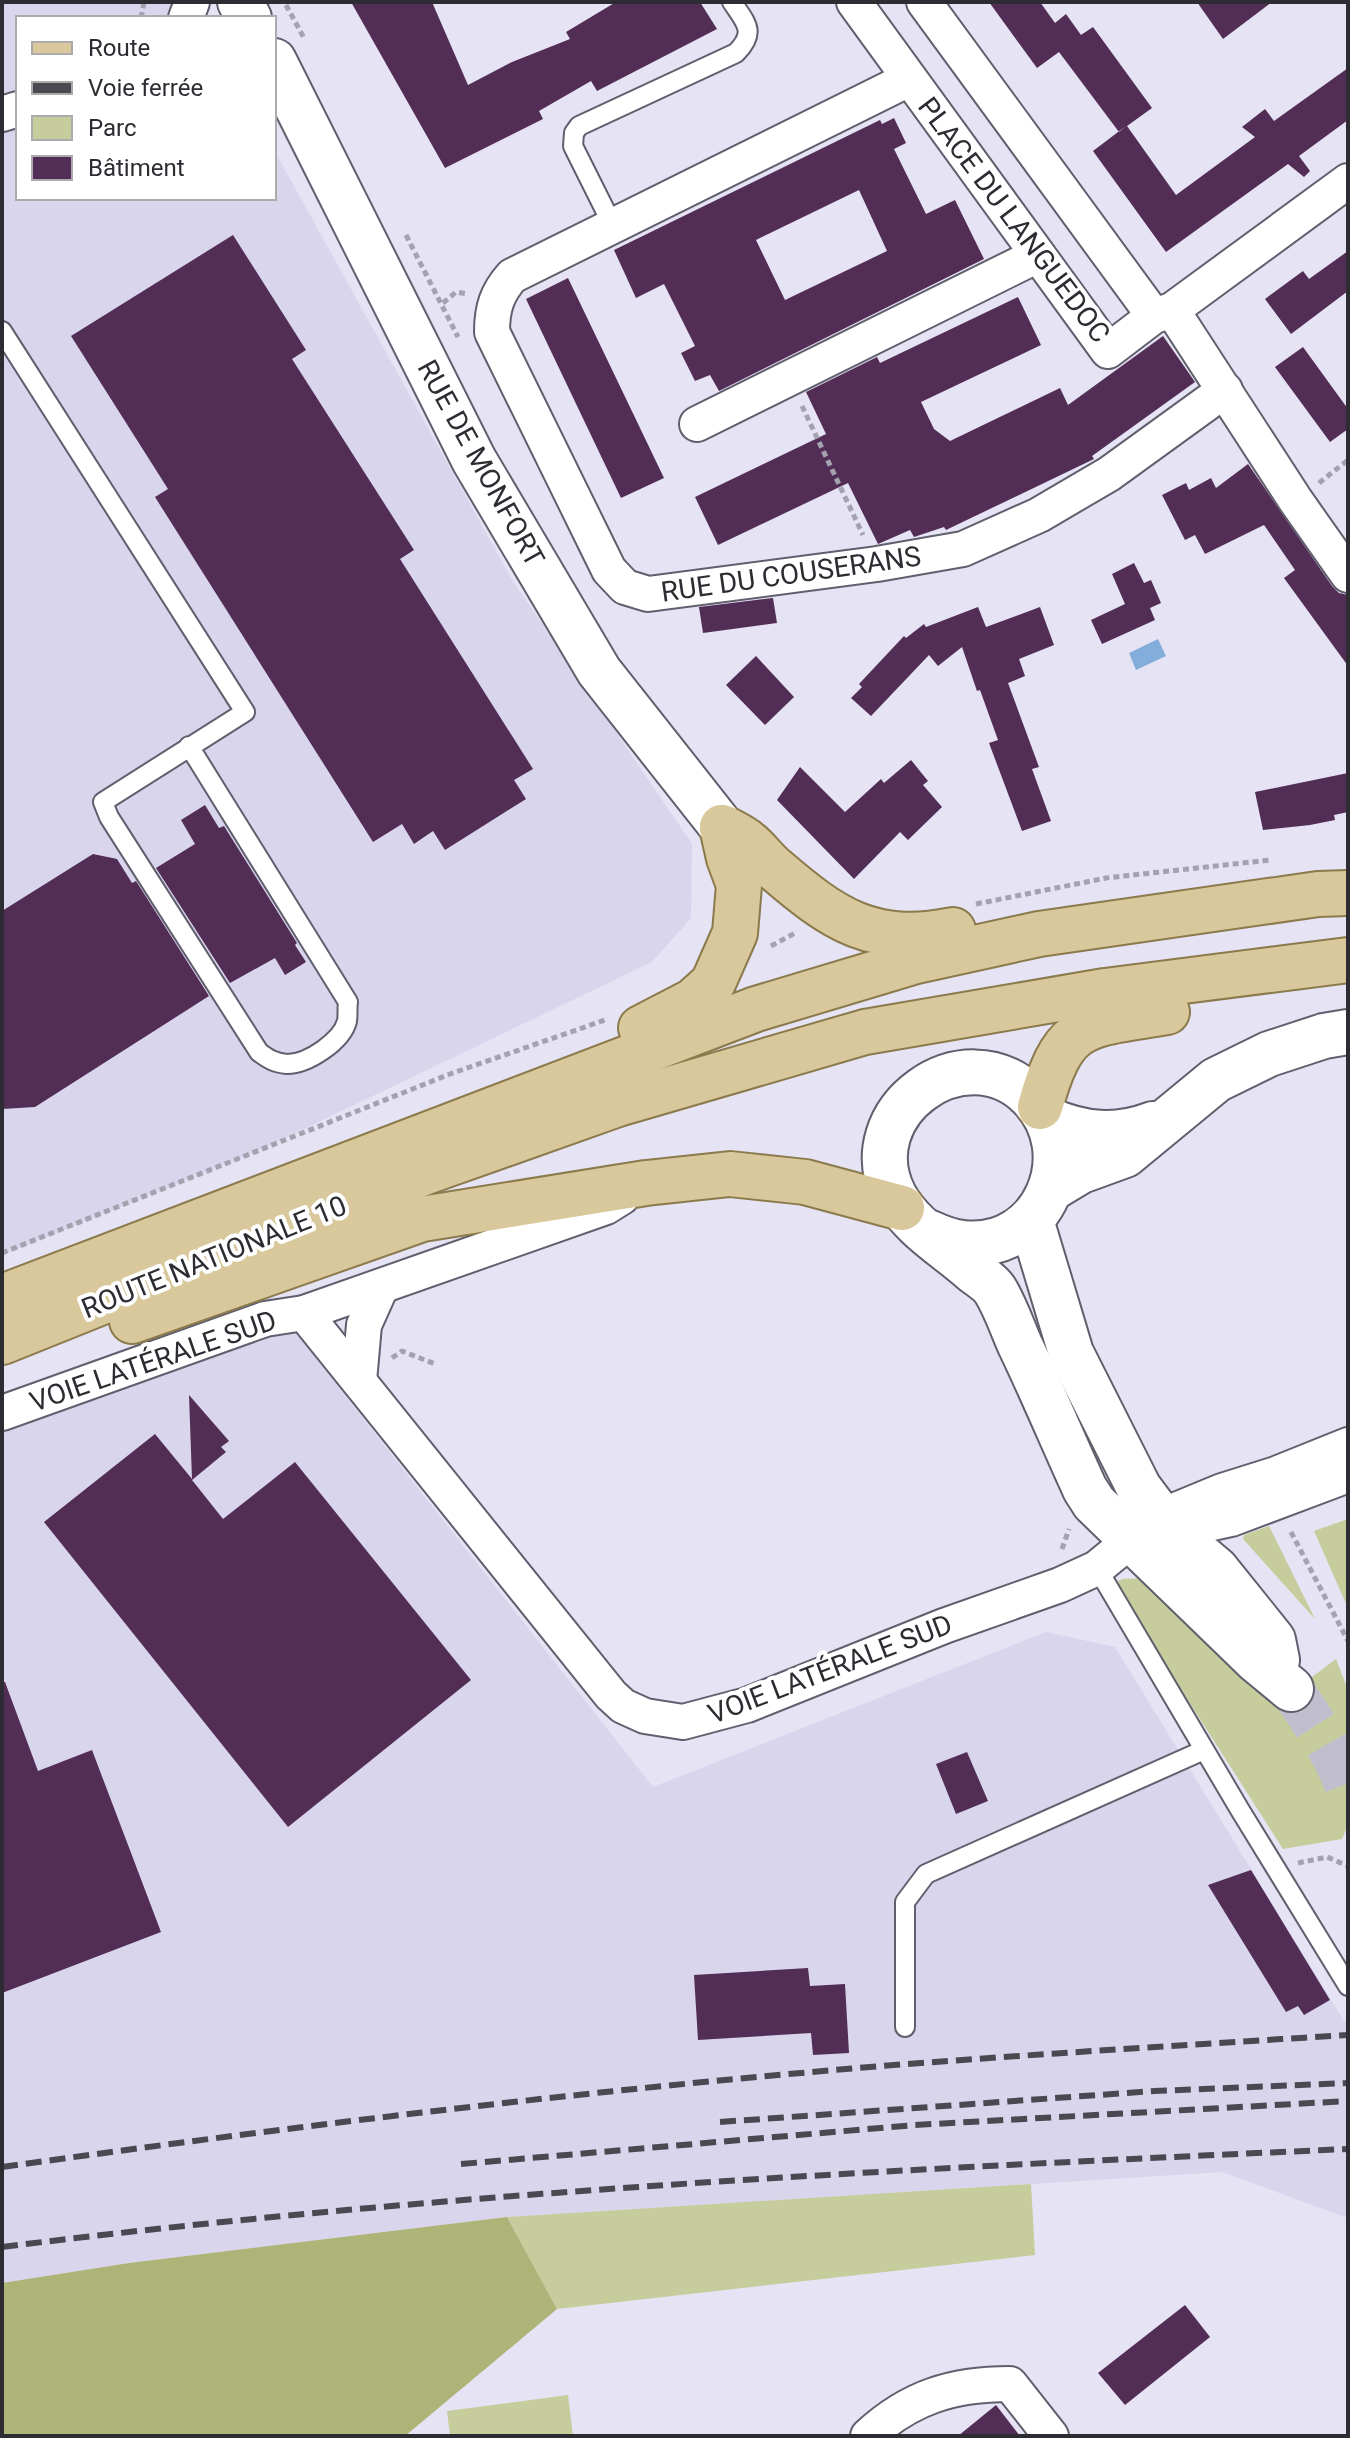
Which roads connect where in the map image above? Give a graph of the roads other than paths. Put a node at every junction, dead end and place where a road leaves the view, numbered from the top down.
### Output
1 (732, 2) edge
2 (854, 2) edge
3 (924, 2) edge
4 (276, 69) edge
5 (909, 79) junction
6 (1348, 181) edge
7 (613, 226) junction
8 (1038, 255) junction
9 (1163, 313) junction
10 (2, 331) edge
11 (1225, 390) junction
12 (697, 424) dead end
13 (1348, 575) edge
14 (189, 746) junction
15 (722, 827) junction
16 (1348, 886) edge
17 (1348, 893) edge
18 (1347, 960) edge
19 (1348, 1032) edge
20 (622, 1060) junction
21 (1044, 1113) junction
22 (1167, 1119) junction
23 (646, 1183) junction
24 (1041, 1204) junction
25 (915, 1220) junction
26 (381, 1287) junction
27 (994, 1288) junction
28 (2, 1297) edge
29 (304, 1313) junction
30 (21, 1334) edge
31 (359, 1381) junction
32 (2, 1413) edge
33 (1348, 1445) edge
34 (1348, 1475) edge
35 (1152, 1529) junction
36 (1097, 1568) junction
37 (1286, 1684) tunnel mouth
38 (1204, 1750) junction
39 (1348, 1986) edge
40 (905, 2027) dead end
41 (868, 2436) edge
42 (1051, 2436) edge

1 - 7 lane
2 - 5 street, PLACE DU LANGUEDOC
3 - 9 street, PLACE DU LANGUEDOC
4 - 15 street, RUE DE MONFORT
5 - 7 street, RUE DU COUSERANS
5 - 8 street, PLACE DU LANGUEDOC
6 - 9 street
7 - 11 street, RUE DU COUSERANS
8 - 9 street, PLACE DU LANGUEDOC
8 - 12 street
9 - 11 street
10 - 14 lane
11 - 13 street
14 - 14 lane
15 - 16 main road
15 - 20 main road
17 - 20 main road
18 - 21 main road
18 - 30 main road, ROUTE NATIONALE 10
19 - 22 street
20 - 28 main road
21 - 22 street
21 - 24 street
21 - 25 street
22 - 24 street
23 - 25 main road
23 - 26 street, VOIE LATÉRALE SUD
23 - 30 main road
24 - 25 street
24 - 35 street
25 - 27 street
26 - 29 street, VOIE LATÉRALE SUD
26 - 31 street
27 - 35 street
27 - 35 street
29 - 31 street, VOIE LATÉRALE SUD
29 - 32 street, VOIE LATÉRALE SUD
31 - 36 street, VOIE LATÉRALE SUD
33 - 35 street
34 - 35 street
35 - 36 street, VOIE LATÉRALE SUD
35 - 37 street
36 - 38 lane
38 - 39 lane
38 - 40 lane
41 - 42 street

